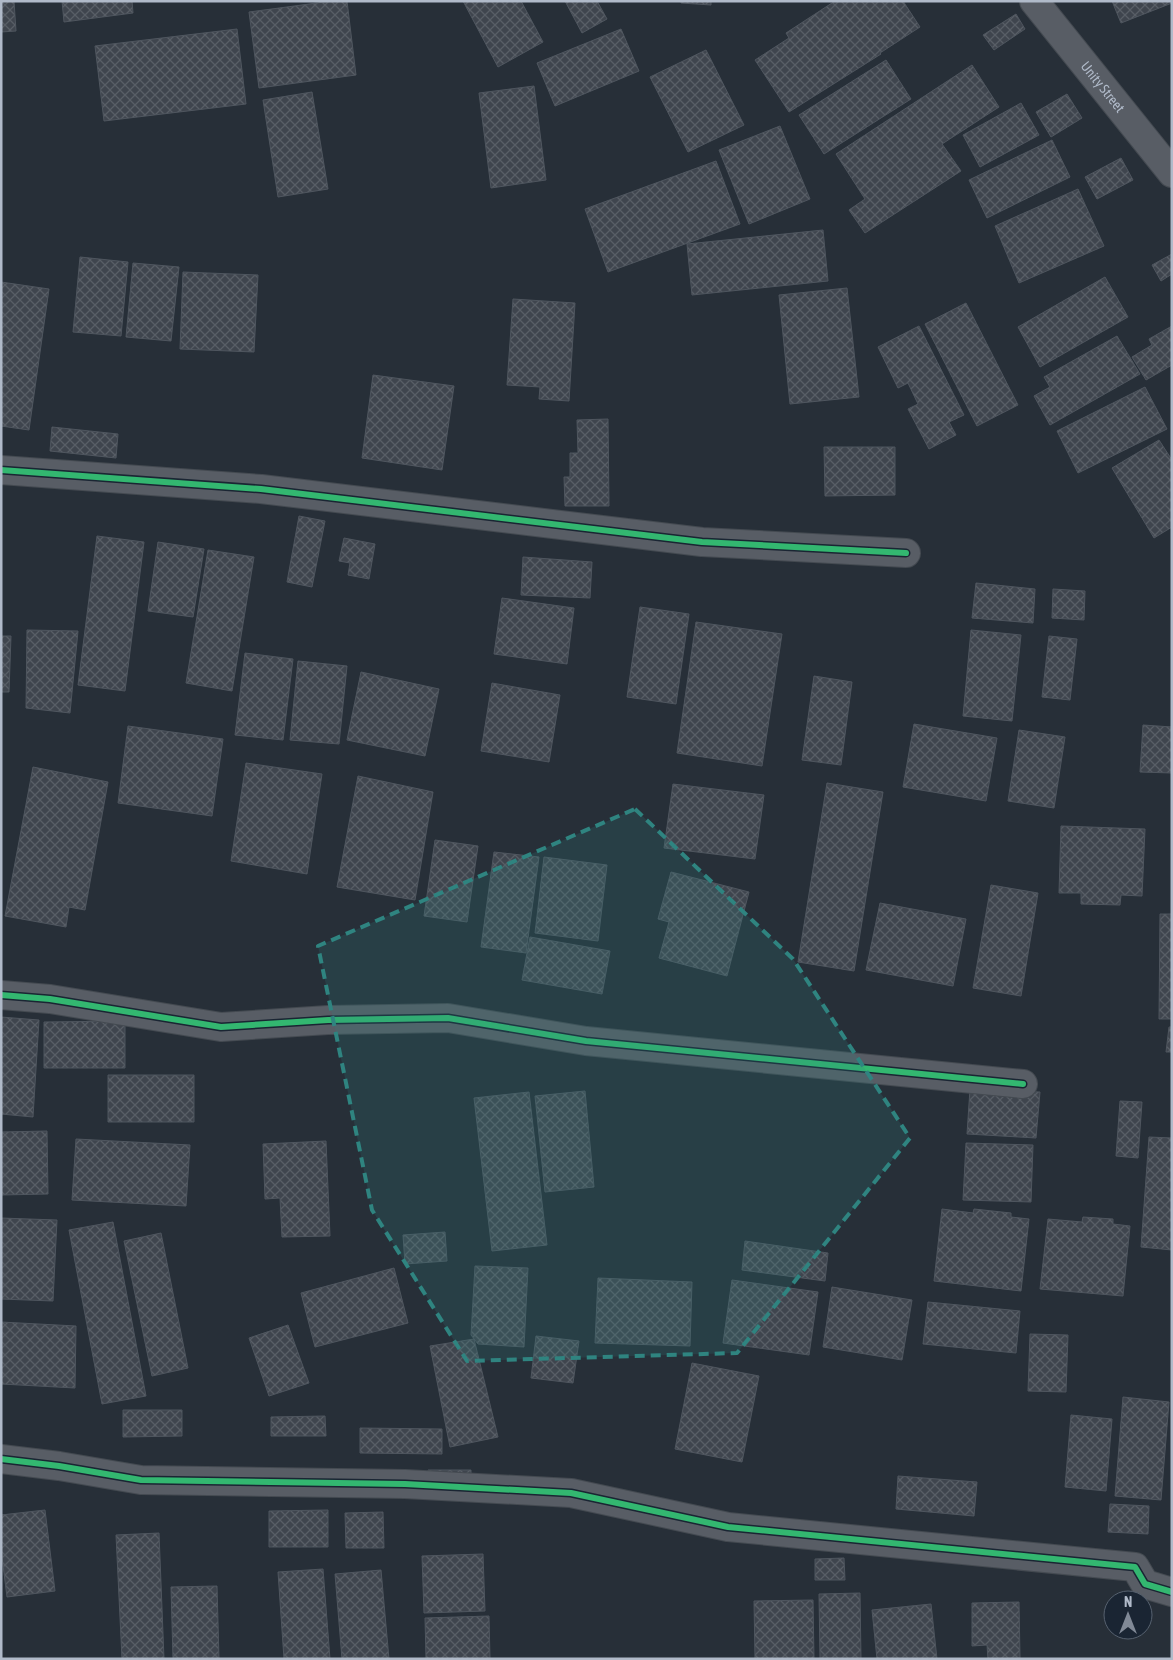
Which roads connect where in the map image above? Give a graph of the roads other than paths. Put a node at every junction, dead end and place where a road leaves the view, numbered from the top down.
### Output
1 (1034, 1) edge
2 (1172, 173) edge
3 (1, 470) edge
4 (906, 553) dead end
5 (1, 995) edge
6 (1023, 1084) dead end
7 (1, 1459) edge
8 (1172, 1592) edge

1 - 2 street, Unity Street
3 - 4 street
5 - 6 street
7 - 8 street

